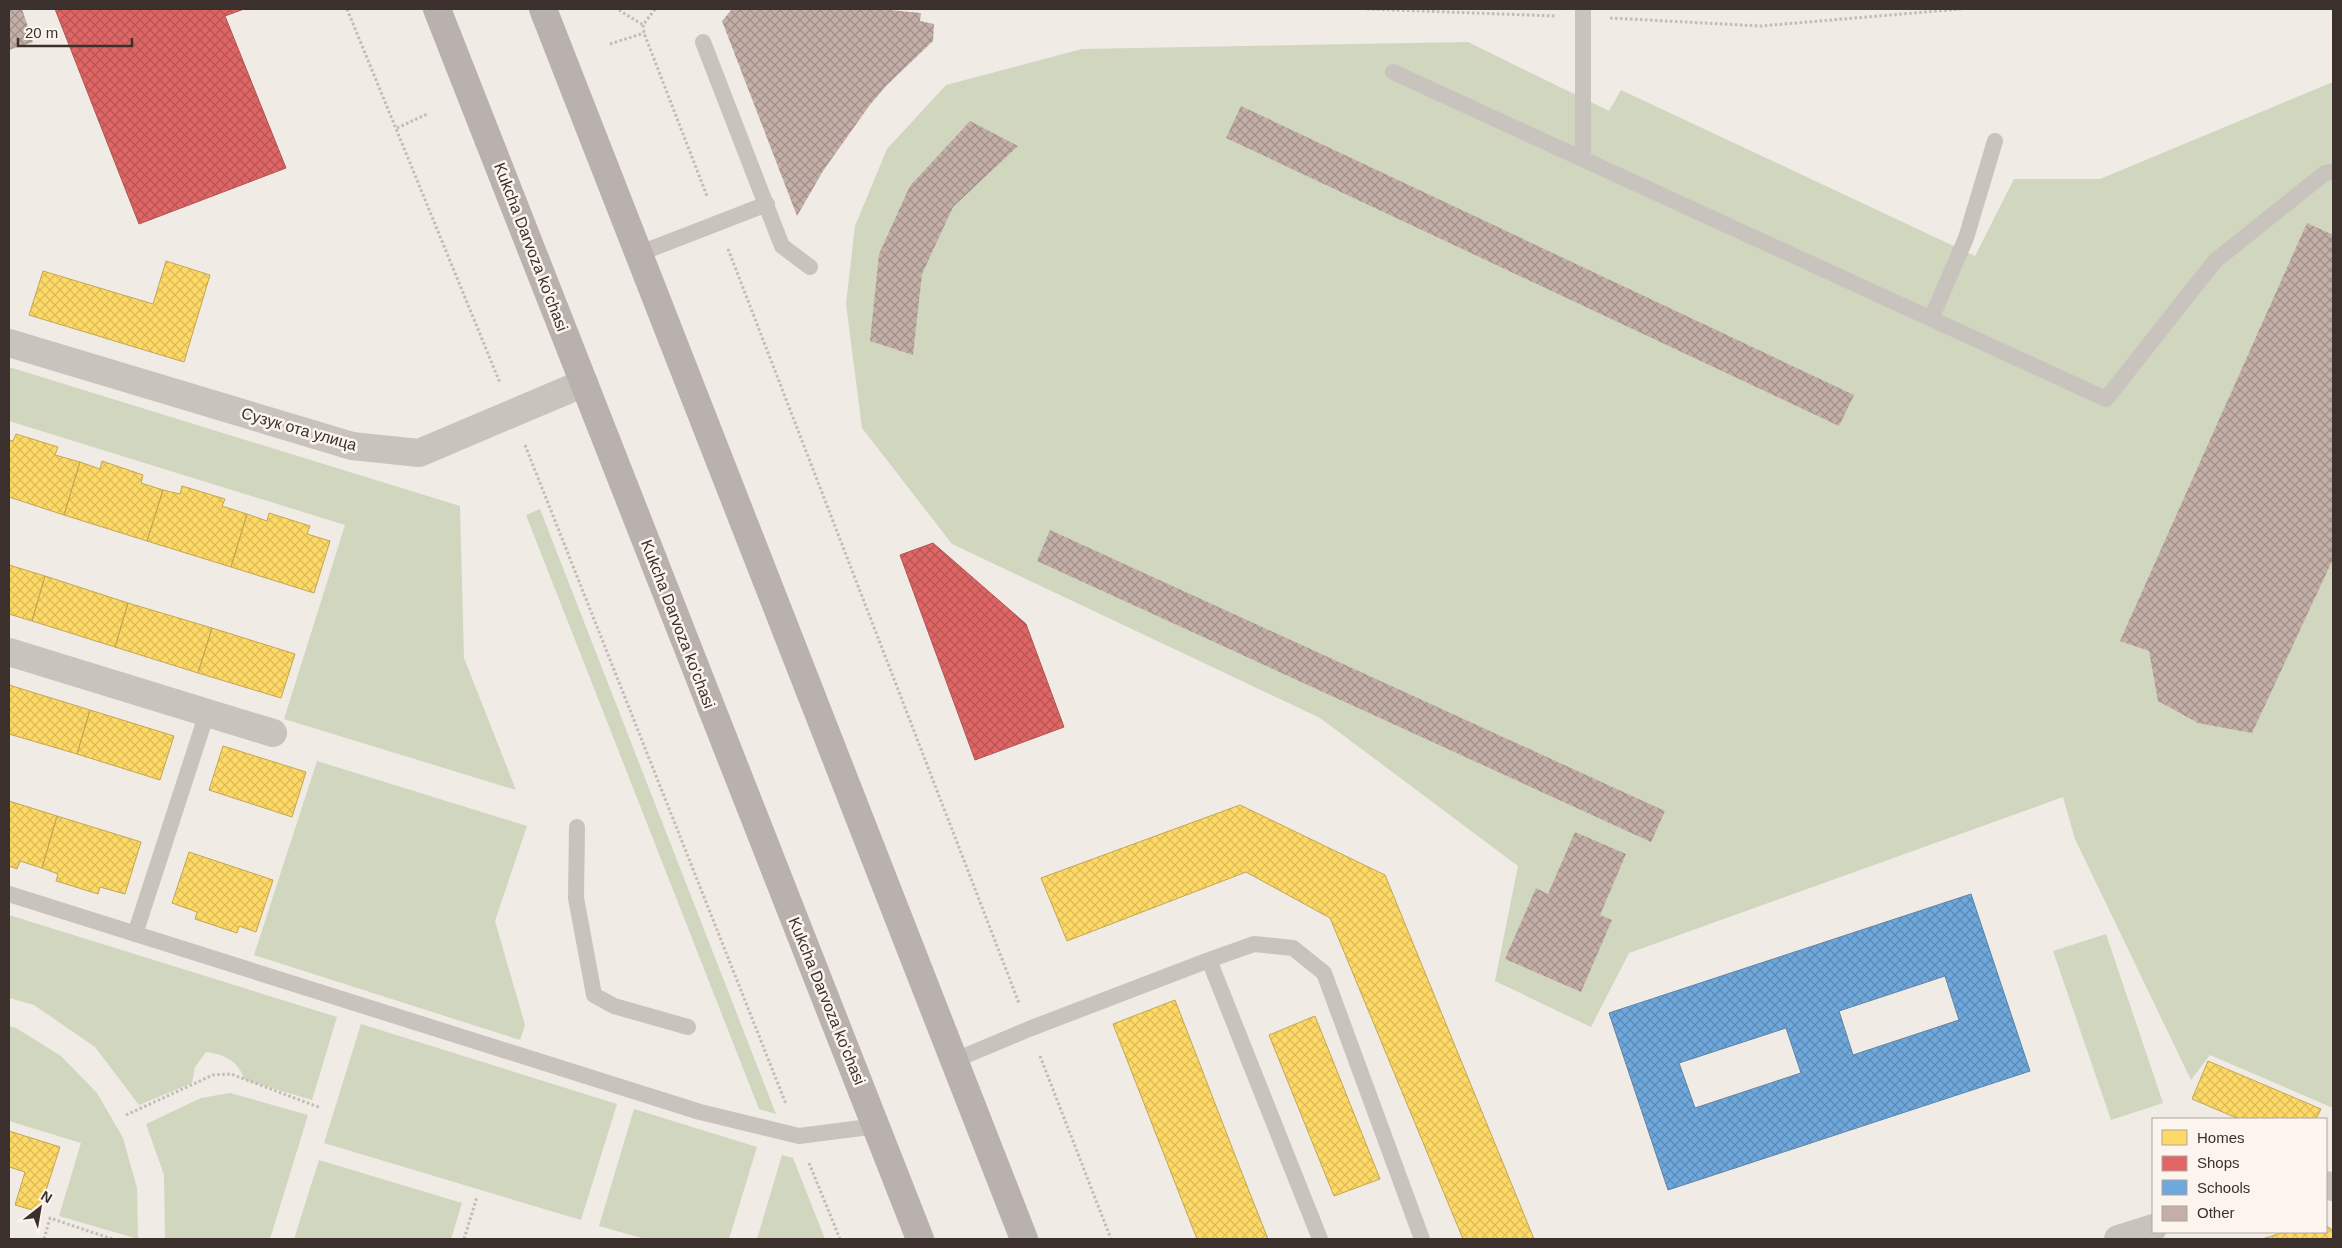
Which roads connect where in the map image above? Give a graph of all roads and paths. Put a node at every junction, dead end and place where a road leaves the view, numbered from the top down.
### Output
1 (347, 9) edge
2 (437, 9) edge
3 (543, 9) edge
4 (564, 9) edge
5 (655, 9) edge
6 (1367, 9) edge
7 (1961, 9) edge
8 (619, 10) edge
9 (1583, 13) edge
10 (643, 26) junction
11 (644, 33) junction
12 (703, 42) dead end
13 (610, 44) dead end
14 (564, 62) junction
15 (1393, 72) dead end
16 (427, 114) dead end
17 (397, 128) junction
18 (1995, 141) dead end
19 (1583, 159) junction
20 (2333, 172) edge
21 (767, 204) junction
22 (718, 223) junction
23 (638, 254) junction
24 (810, 267) dead end
25 (1931, 319) junction
26 (9, 343) edge
27 (584, 382) junction
28 (512, 412) junction
29 (9, 652) edge
30 (207, 713) junction
31 (273, 733) dead end
32 (577, 828) dead end
33 (9, 894) edge
34 (135, 934) junction
35 (1209, 960) junction
36 (688, 1027) dead end
37 (1029, 1029) junction
38 (953, 1061) junction
39 (321, 1108) dead end
40 (126, 1116) dead end
41 (876, 1126) junction
42 (799, 1136) junction
43 (477, 1197) dead end
44 (2152, 1228) edge
45 (44, 1239) edge
46 (112, 1239) edge
47 (464, 1239) edge
48 (840, 1239) edge
49 (920, 1239) edge
50 (1024, 1239) edge
51 (1111, 1239) edge
52 (1320, 1239) edge
53 (1422, 1239) edge
54 (2118, 1239) edge

1 - 17 path
2 - 27 main road, Kukcha Darvoza ko'chasi
3 - 14 main road
4 - 14 main road
5 - 10 path
6 - 9 path
7 - 9 path
8 - 10 path
9 - 19 lane
10 - 11 path
11 - 13 path
11 - 22 path
12 - 21 lane
14 - 23 main road
15 - 19 lane
16 - 17 path
17 - 28 path
18 - 25 lane
19 - 25 lane
20 - 25 lane
21 - 22 lane
21 - 24 lane
22 - 23 lane
22 - 37 path
23 - 38 main road
26 - 28 street, Сузук ота улица
27 - 28 street, Сузук ота улица
27 - 41 main road, Kukcha Darvoza ko'chasi
28 - 42 path
29 - 30 street
30 - 31 street
30 - 34 lane
32 - 36 lane
33 - 34 lane
34 - 42 lane
35 - 37 lane
35 - 52 lane
35 - 53 lane
37 - 38 lane
37 - 51 path
38 - 50 main road
39 - 40 path
41 - 42 lane
41 - 49 main road, Kukcha Darvoza ko'chasi
42 - 48 path
43 - 47 path
44 - 54 street
45 - 46 path

